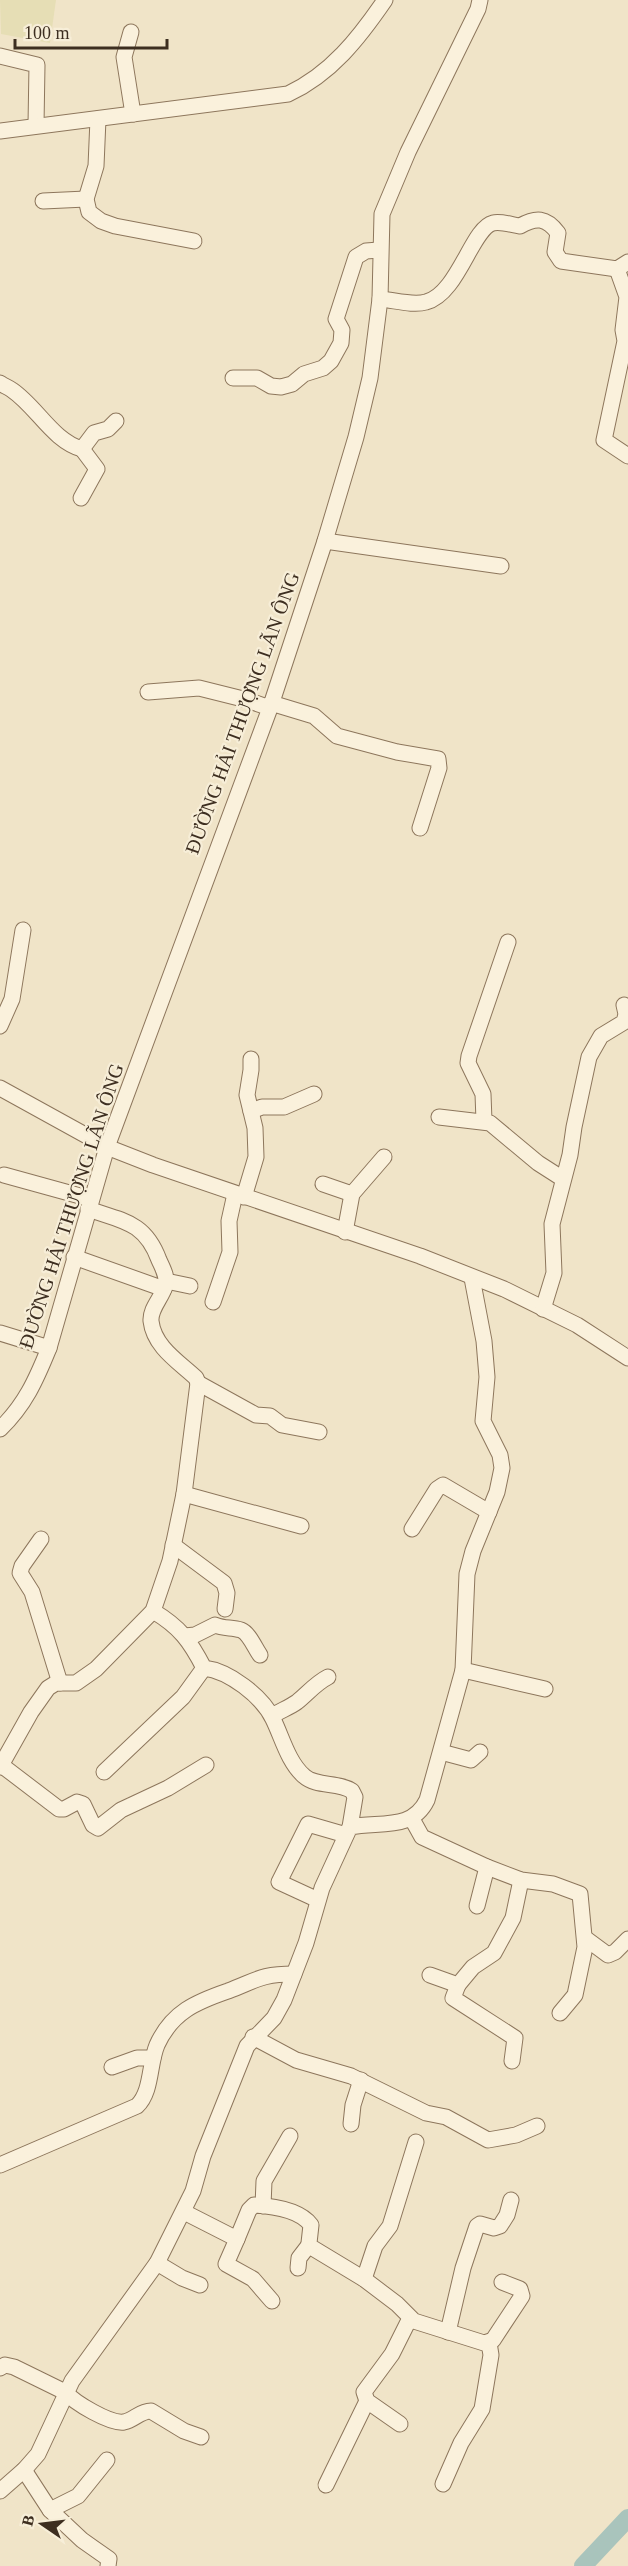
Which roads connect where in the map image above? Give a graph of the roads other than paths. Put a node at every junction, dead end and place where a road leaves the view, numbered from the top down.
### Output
1 (385, 0) edge
2 (480, 0) edge
3 (131, 32) dead end
4 (0, 56) edge
5 (133, 114) junction
6 (98, 119) junction
7 (36, 125) junction
8 (0, 131) edge
9 (86, 199) junction
10 (43, 201) dead end
11 (194, 242) dead end
12 (379, 250) junction
13 (623, 266) edge
14 (380, 299) junction
15 (233, 378) dead end
16 (0, 383) edge
17 (116, 421) dead end
18 (82, 449) junction
19 (628, 456) edge
20 (81, 498) dead end
21 (325, 541) junction
22 (501, 566) dead end
23 (148, 692) dead end
24 (271, 706) junction
25 (420, 828) dead end
26 (23, 930) dead end
27 (508, 942) dead end
28 (624, 1005) dead end
29 (0, 1026) edge
30 (251, 1059) dead end
31 (0, 1088) edge
32 (314, 1094) dead end
33 (251, 1111) junction
34 (439, 1117) dead end
35 (484, 1121) junction
36 (108, 1147) junction
37 (384, 1157) dead end
38 (4, 1175) dead end
39 (563, 1179) junction
40 (323, 1184) dead end
41 (352, 1194) junction
42 (240, 1196) junction
43 (89, 1204) junction
44 (345, 1232) junction
45 (74, 1257) junction
46 (472, 1278) junction
47 (165, 1285) junction
48 (190, 1286) dead end
49 (213, 1302) dead end
50 (543, 1309) junction
51 (0, 1333) edge
52 (49, 1348) junction
53 (628, 1358) edge
54 (198, 1383) junction
55 (0, 1429) edge
56 (319, 1432) dead end
57 (184, 1494) junction
58 (489, 1512) junction
59 (301, 1526) dead end
60 (411, 1529) dead end
61 (41, 1539) dead end
62 (173, 1545) junction
63 (225, 1609) dead end
64 (153, 1611) junction
65 (185, 1636) junction
66 (260, 1655) dead end
67 (204, 1668) junction
68 (463, 1670) junction
69 (328, 1677) dead end
70 (60, 1683) junction
71 (545, 1689) dead end
72 (272, 1716) junction
73 (441, 1752) junction
74 (480, 1752) dead end
75 (0, 1765) edge
76 (206, 1765) dead end
77 (104, 1772) dead end
78 (412, 1819) junction
79 (348, 1831) junction
80 (487, 1867) junction
81 (521, 1880) junction
82 (318, 1900) junction
83 (477, 1906) dead end
84 (585, 1938) junction
85 (628, 1939) edge
86 (294, 1974) junction
87 (429, 1975) dead end
88 (458, 1985) junction
89 (560, 2013) dead end
90 (253, 2037) junction
91 (153, 2058) junction
92 (512, 2061) dead end
93 (112, 2067) dead end
94 (361, 2080) junction
95 (351, 2124) dead end
96 (537, 2126) dead end
97 (290, 2136) dead end
98 (416, 2142) dead end
99 (0, 2165) edge
100 (511, 2200) dead end
101 (263, 2206) junction
102 (184, 2212) junction
103 (237, 2239) junction
104 (309, 2245) junction
105 (157, 2263) junction
106 (298, 2268) dead end
107 (364, 2279) junction
108 (502, 2282) dead end
109 (200, 2285) dead end
110 (272, 2301) dead end
111 (410, 2318) junction
112 (447, 2332) junction
113 (489, 2343) junction
114 (0, 2368) edge
115 (65, 2392) junction
116 (367, 2401) junction
117 (400, 2424) dead end
118 (201, 2437) dead end
119 (107, 2460) dead end
120 (24, 2470) junction
121 (442, 2484) dead end
122 (326, 2485) dead end
123 (0, 2491) edge
124 (50, 2510) junction
125 (108, 2566) edge

1 - 5 street
2 - 12 street, ĐƯỜNG HẢI THƯỢNG LÃN ÔNG
3 - 5 street
4 - 7 street
5 - 6 street
6 - 7 street
6 - 9 street
7 - 8 street
9 - 10 street
9 - 11 street
12 - 14 street, ĐƯỜNG HẢI THƯỢNG LÃN ÔNG
12 - 15 street
13 - 14 street
13 - 19 street
14 - 21 street, ĐƯỜNG HẢI THƯỢNG LÃN ÔNG
16 - 18 street
17 - 18 street
18 - 20 street
21 - 22 street
21 - 24 street, ĐƯỜNG HẢI THƯỢNG LÃN ÔNG
23 - 24 street
24 - 25 street
24 - 36 street, ĐƯỜNG HẢI THƯỢNG LÃN ÔNG
26 - 29 street
27 - 35 street
28 - 39 street
30 - 33 street
31 - 36 street
32 - 33 street
33 - 42 street
34 - 35 street
35 - 39 street
36 - 42 street
36 - 43 street, ĐƯỜNG HẢI THƯỢNG LÃN ÔNG
37 - 41 street
38 - 43 street
39 - 50 street
40 - 41 street
41 - 44 street
42 - 44 street
42 - 49 street
43 - 45 street, ĐƯỜNG HẢI THƯỢNG LÃN ÔNG
43 - 47 street
44 - 46 street
45 - 47 street
45 - 52 street, ĐƯỜNG HẢI THƯỢNG LÃN ÔNG
46 - 50 street
46 - 58 street
47 - 48 street
47 - 54 street
50 - 53 street
51 - 52 street
52 - 55 street, ĐƯỜNG HẢI THƯỢNG LÃN ÔNG
54 - 56 street
54 - 57 street
57 - 59 street
57 - 62 street
58 - 60 street
58 - 68 street
61 - 70 street
62 - 63 street
62 - 64 street
64 - 65 street
64 - 70 street
65 - 66 street
65 - 67 street
67 - 72 street
67 - 77 street
68 - 71 street
68 - 73 street
69 - 72 street
70 - 75 street
72 - 79 street
73 - 74 street
73 - 78 street
75 - 76 street
78 - 79 street
78 - 80 street
79 - 82 street
79 - 82 street
80 - 81 street
80 - 83 street
81 - 84 street
81 - 88 street
82 - 86 street
84 - 85 street
84 - 89 street
86 - 90 street
86 - 91 street
87 - 88 street
88 - 92 street
90 - 94 street
90 - 102 street
91 - 93 street
91 - 99 street
94 - 95 street
94 - 96 street
97 - 101 street
98 - 107 street
100 - 112 street
101 - 103 street
101 - 104 street
102 - 103 street
102 - 105 street
103 - 110 street
104 - 106 street
104 - 107 street
105 - 109 street
105 - 115 street
107 - 111 street
108 - 113 street
111 - 112 street
111 - 116 street
112 - 113 street
113 - 121 street
114 - 115 street
115 - 118 street
115 - 120 street
116 - 117 street
116 - 122 street
119 - 124 street
120 - 123 street
120 - 124 street
124 - 125 street

